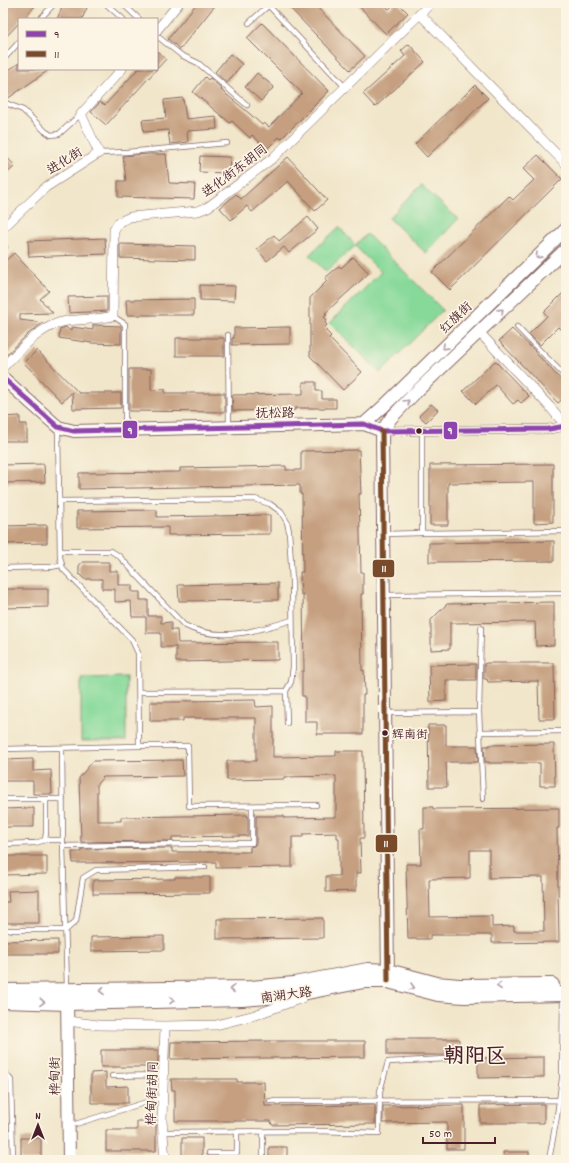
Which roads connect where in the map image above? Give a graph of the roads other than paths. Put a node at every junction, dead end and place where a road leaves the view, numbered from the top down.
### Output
1 (54, 3) edge
2 (105, 3) edge
3 (122, 3) edge
4 (179, 3) edge
5 (431, 3) edge
6 (270, 4) edge
7 (420, 14) junction
8 (41, 18) edge
9 (122, 18) edge
10 (138, 18) edge
11 (249, 23) dead end
12 (158, 29) edge
13 (158, 37) edge
14 (18, 43) edge
15 (3, 60) edge
16 (121, 70) edge
17 (345, 88) junction
18 (3, 102) edge
19 (247, 105) dead end
20 (81, 114) junction
21 (227, 143) dead end
22 (99, 153) junction
23 (566, 164) edge
24 (3, 228) edge
25 (566, 229) edge
26 (566, 249) edge
27 (113, 316) junction
28 (517, 327) dead end
29 (479, 332) junction
30 (228, 335) dead end
31 (3, 367) edge
32 (566, 372) edge
33 (3, 378) edge
34 (364, 424) junction
35 (566, 426) edge
36 (58, 427) junction
37 (229, 427) junction
38 (125, 430) junction
39 (382, 431) junction
40 (422, 431) junction
41 (59, 501) junction
42 (566, 531) edge
43 (422, 533) junction
44 (383, 534) junction
45 (60, 551) junction
46 (62, 565) junction
47 (3, 568) edge
48 (566, 593) edge
49 (384, 595) junction
50 (292, 620) junction
51 (480, 628) dead end
52 (139, 692) junction
53 (286, 692) junction
54 (480, 712) junction
55 (385, 713) junction
56 (287, 723) dead end
57 (566, 731) edge
58 (480, 732) junction
59 (139, 746) junction
60 (62, 748) junction
61 (3, 749) edge
62 (3, 799) edge
63 (46, 799) junction
64 (63, 799) junction
65 (483, 799) dead end
66 (316, 805) dead end
67 (252, 806) junction
68 (44, 840) junction
69 (63, 840) junction
70 (3, 844) edge
71 (63, 846) junction
72 (204, 867) dead end
73 (3, 930) edge
74 (66, 930) junction
75 (388, 976) junction
76 (332, 986) junction
77 (3, 991) edge
78 (565, 991) edge
79 (67, 997) junction
80 (3, 1001) edge
81 (68, 1021) junction
82 (165, 1026) junction
83 (446, 1059) dead end
84 (3, 1071) edge
85 (164, 1075) junction
86 (112, 1076) dead end
87 (163, 1097) junction
88 (560, 1100) junction
89 (270, 1101) dead end
90 (380, 1101) junction
91 (69, 1126) junction
92 (162, 1132) junction
93 (237, 1132) junction
94 (263, 1132) junction
95 (210, 1153) dead end
96 (12, 1160) edge
97 (70, 1160) edge
98 (165, 1160) edge
99 (263, 1160) edge
100 (549, 1160) edge

1 - 8 lane
2 - 9 lane
3 - 10 lane
4 - 12 street
5 - 7 street, 进化街东胡同
6 - 11 lane
6 - 17 lane
7 - 17 street, 进化街东胡同
7 - 23 street
13 - 19 lane
14 - 15 lane
16 - 20 street
17 - 27 street, 进化街东胡同
18 - 20 lane
20 - 22 street, 进化街
21 - 22 lane
22 - 24 street, 进化街
25 -> 34 street, 红旗街
29 -> 26 street
27 - 31 street
27 - 38 lane
28 - 32 lane
29 - 35 street
39 -> 29 street
30 - 37 lane
33 - 36 street
34 - 37 street, 抚松路
34 - 39 street, 抚松路
35 - 40 street, 抚松路
36 - 38 street, 抚松路
36 - 41 lane
37 - 38 street, 抚松路
39 - 40 street, 抚松路
39 - 44 street
40 - 43 lane
41 - 45 lane
41 - 50 lane
42 - 43 lane
43 - 44 lane
44 - 49 street
45 - 46 lane
45 - 50 lane
46 - 47 lane
46 - 52 lane
48 - 49 lane
49 - 55 street
50 - 53 lane
51 - 54 lane
52 - 53 lane
52 - 59 lane
53 - 56 lane
54 - 55 lane
54 - 58 lane
55 - 75 street
57 - 58 lane
58 - 65 lane
59 - 60 lane
59 - 67 lane
60 - 61 lane
60 - 64 lane
62 - 63 lane
63 - 64 lane
63 - 68 lane
64 - 69 lane
66 - 67 lane
67 - 71 lane
68 - 69 lane
68 - 70 lane
69 - 71 lane
71 - 74 lane
72 - 74 lane
73 - 74 lane
74 - 79 lane
75 - 76 main road, 南湖大路
75 - 78 main road, 南湖大路
75 -> 79 main road, 南湖大路
79 -> 76 main road, 南湖大路
76 - 82 street
77 - 79 main road, 南湖大路
78 - 88 lane
80 -> 79 main road, 南湖大路
79 - 81 street, 桦甸街
81 - 82 street
81 - 91 street, 桦甸街
82 - 85 street, 桦甸街胡同
83 - 90 lane
84 - 96 lane
85 - 86 lane
85 - 87 street, 桦甸街胡同
87 - 91 lane
87 - 92 street, 桦甸街胡同
88 - 90 lane
88 - 100 lane
89 - 90 lane
90 - 94 lane
91 - 97 street, 桦甸街
92 - 93 lane
92 - 98 street, 桦甸街胡同
93 - 94 lane
93 - 95 lane
94 - 99 lane

